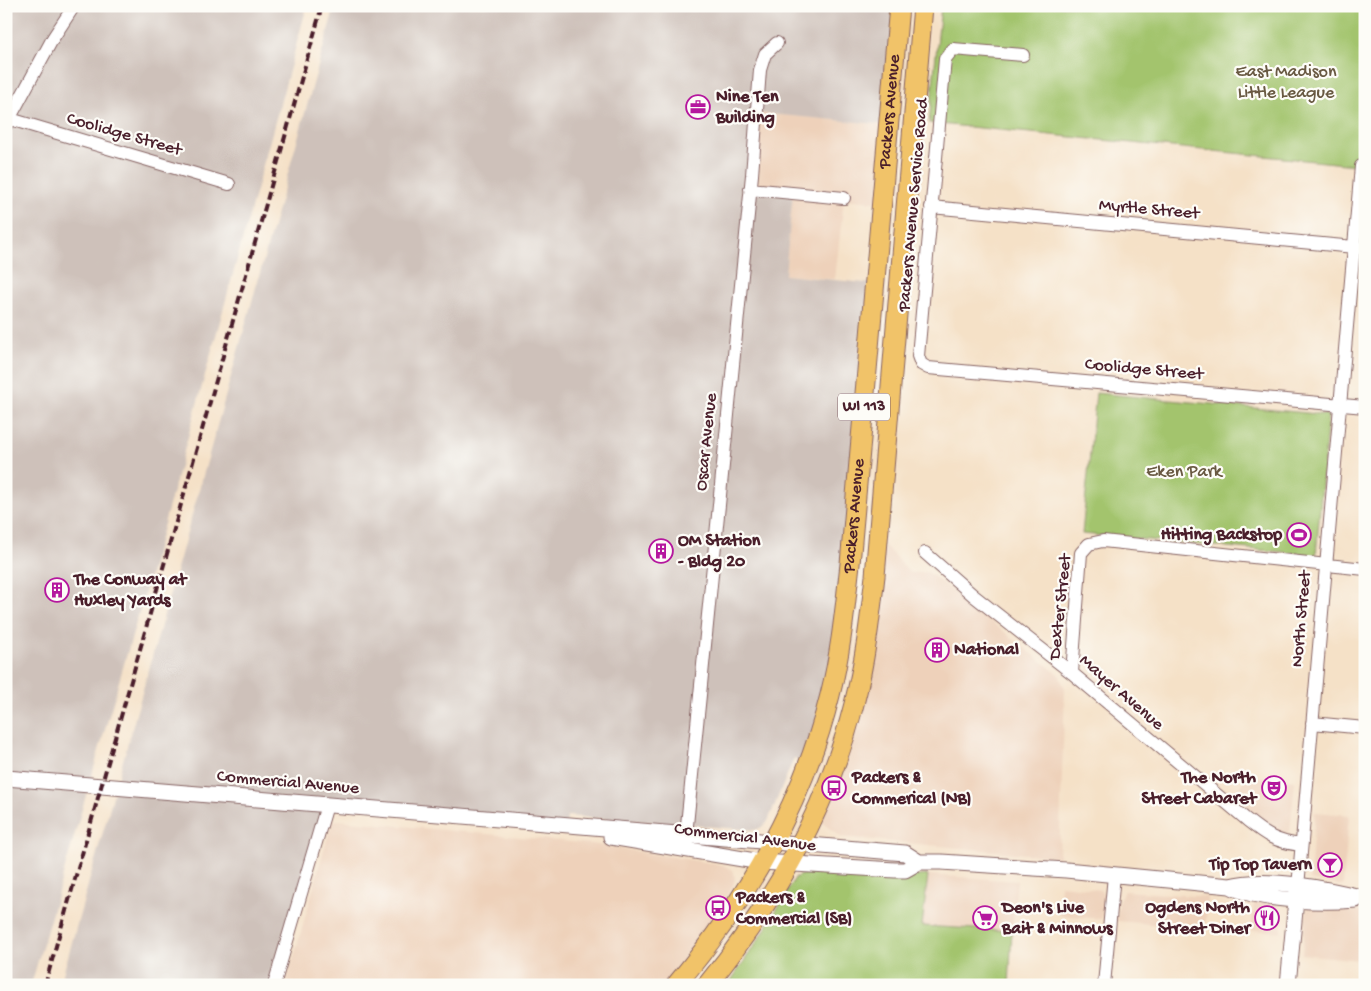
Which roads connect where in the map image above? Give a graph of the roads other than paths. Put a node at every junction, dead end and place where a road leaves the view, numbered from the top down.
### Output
1 (74, 6) edge
2 (899, 6) edge
3 (922, 6) edge
4 (930, 6) edge
5 (777, 42) dead end
6 (920, 54) junction
7 (1023, 55) dead end
8 (8, 122) edge
9 (1361, 166) dead end
10 (229, 184) dead end
11 (750, 189) junction
12 (844, 198) dead end
13 (931, 207) junction
14 (1359, 247) edge
15 (920, 364) joint
16 (1340, 405) junction
17 (1365, 407) edge
18 (925, 553) dead end
19 (1326, 566) junction
20 (1365, 569) edge
21 (1072, 672) junction
22 (1312, 723) junction
23 (1365, 728) edge
24 (6, 778) edge
25 (327, 805) junction
26 (566, 826) junction
27 (686, 834) junction
28 (773, 842) junction
29 (800, 844) junction
30 (1301, 845) junction
31 (684, 850) junction
32 (761, 862) junction
33 (918, 862) junction
34 (788, 865) junction
35 (1114, 875) junction
36 (1297, 893) junction
37 (1365, 899) edge
38 (274, 985) edge
39 (676, 985) edge
40 (707, 985) edge
41 (1104, 985) edge
42 (1288, 985) edge

1 - 8 street
2 - 28 main road, Packers Avenue / WI 113
3 - 6 main road, Packers Avenue / WI 113
4 - 6 main road
5 - 11 street, Oscar Avenue
6 - 29 main road, Packers Avenue / WI 113
7 - 13 street, Packers Avenue Service Road
8 - 10 street, Coolidge Street
9 - 14 street, North Street
11 - 12 street
11 - 27 street, Oscar Avenue
13 - 14 street, Myrtle Street
13 - 15 street, Packers Avenue Service Road
14 - 16 street, North Street
15 - 16 street, Coolidge Street
16 - 17 street, Coolidge Street
16 - 19 street, North Street
18 - 21 street, Mayer Avenue
19 - 20 street
19 - 21 street, Dexter Street
19 - 22 street, North Street
21 - 30 street, Mayer Avenue
22 - 23 street
22 - 30 street, North Street
24 - 25 street, Commercial Avenue
25 - 26 street, Commercial Avenue
25 - 38 street
26 - 27 street, Commercial Avenue
26 - 31 street, Commercial Avenue
27 - 28 street, Commercial Avenue
27 - 31 street, Oscar Avenue
28 - 29 street, Commercial Avenue
28 - 32 main road, Packers Avenue / WI 113
29 - 33 street, Commercial Avenue
29 - 34 main road, Packers Avenue / WI 113
30 - 36 street, North Street
31 - 32 street, Commercial Avenue
32 - 34 street, Commercial Avenue
32 - 39 main road, Packers Avenue / WI 113
33 - 34 street, Commercial Avenue
33 - 35 street, Commercial Avenue
34 - 40 main road, Packers Avenue / WI 113
35 - 36 street, Commercial Avenue
35 - 41 street
36 - 37 street, Commercial Avenue
36 - 42 street, North Street

